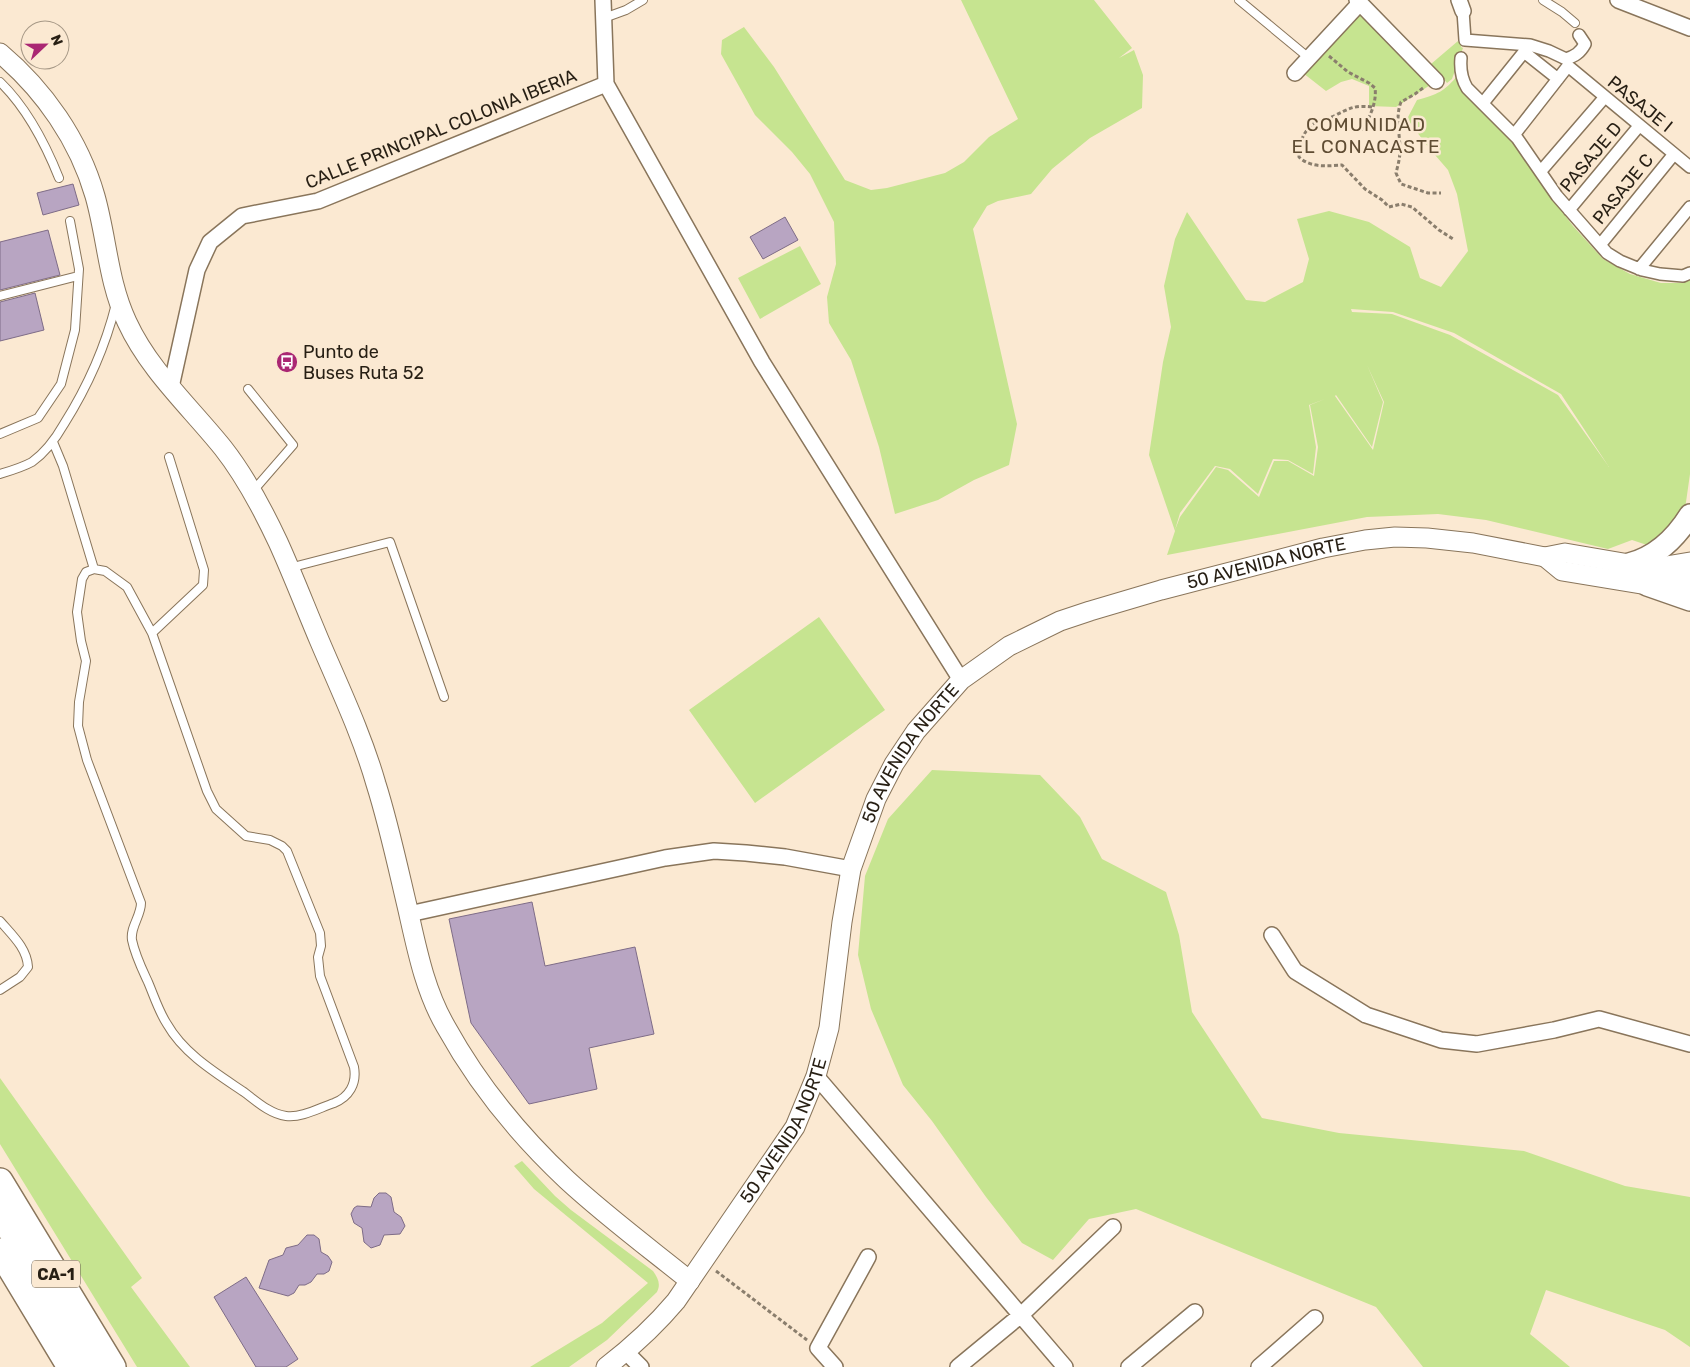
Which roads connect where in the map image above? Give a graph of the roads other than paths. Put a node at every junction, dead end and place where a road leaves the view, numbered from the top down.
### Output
1 (603, 0) edge
2 (643, 0) edge
3 (1239, 0) edge
4 (1618, 0) edge
5 (1547, 1) edge
6 (1359, 2) edge
7 (1461, 6) edge
8 (604, 18) junction
9 (1690, 28) edge
10 (1577, 29) joint
11 (0, 53) edge
12 (1309, 58) junction
13 (1461, 58) dead end
14 (1295, 73) dead end
15 (1558, 79) junction
16 (0, 82) edge
17 (606, 84) junction
18 (1431, 84) road end
19 (1604, 98) junction
20 (1483, 103) junction
21 (1639, 126) junction
22 (1514, 135) junction
23 (1674, 154) junction
24 (1690, 167) edge
25 (1541, 171) junction
26 (59, 178) dead end
27 (1690, 207) edge
28 (1569, 210) junction
29 (70, 221) dead end
30 (1600, 245) junction
31 (1639, 269) junction
32 (1690, 274) edge
33 (78, 276) junction
34 (0, 296) edge
35 (117, 299) junction
36 (171, 387) junction
37 (248, 388) dead end
38 (0, 434) edge
39 (53, 442) junction
40 (168, 457) dead end
41 (0, 474) edge
42 (252, 493) junction
43 (1690, 515) edge
44 (1545, 557) junction
45 (1690, 562) edge
46 (1629, 564) junction
47 (289, 568) junction
48 (94, 569) junction
49 (1690, 580) edge
50 (1647, 585) junction
51 (1690, 600) edge
52 (152, 632) junction
53 (961, 680) junction
54 (444, 697) dead end
55 (851, 869) junction
56 (409, 914) junction
57 (0, 921) edge
58 (1272, 935) dead end
59 (0, 990) edge
60 (1690, 1044) edge
61 (816, 1076) junction
62 (0, 1166) edge
63 (0, 1181) edge
64 (0, 1214) edge
65 (1113, 1228) dead end
66 (0, 1252) edge
67 (868, 1257) dead end
68 (690, 1281) junction
69 (1194, 1312) dead end
70 (1021, 1315) junction
71 (1315, 1318) dead end
72 (626, 1352) junction
73 (57, 1356) edge
74 (70, 1367) edge
75 (94, 1367) edge
76 (113, 1367) edge
77 (126, 1367) edge
78 (606, 1367) edge
79 (640, 1367) edge
80 (835, 1367) edge
81 (958, 1367) edge
82 (1065, 1367) edge
83 (1128, 1367) edge
84 (1259, 1367) edge

1 - 8 street
2 - 8 lane
3 - 12 lane
4 - 9 street
5 - 10 lane
6 - 12 street
6 - 18 street
7 - 10 street
8 - 17 street
11 - 35 street
12 - 14 street
13 - 20 street
15 - 19 street, PASAJE I
15 - 20 street
15 - 22 street
16 - 26 lane
17 - 36 street, CALLE PRINCIPAL COLONIA IBERIA
17 - 53 street
19 - 21 street, PASAJE I
19 - 25 street
20 - 22 street
21 - 23 street, PASAJE I
21 - 28 street, PASAJE D
22 - 25 street
23 - 24 street, PASAJE I
23 - 30 street, PASAJE C
25 - 28 street
27 - 31 street
28 - 30 street
29 - 33 lane
30 - 31 street
31 - 32 street
33 - 34 lane
33 - 38 lane
35 - 36 street
35 - 39 lane
36 - 42 street
37 - 42 lane
39 - 41 lane
39 - 48 lane
40 - 52 lane
42 - 47 street
43 - 46 main road
44 - 46 street, 50 AVENIDA NORTE
44 - 50 street, 50 AVENIDA NORTE
44 - 53 street, 50 AVENIDA NORTE
45 - 46 street, 50 AVENIDA NORTE
47 - 54 lane
47 - 56 street
48 - 52 lane
48 - 52 lane
49 - 50 street, 50 AVENIDA NORTE
50 - 51 main road
53 - 55 street, 50 AVENIDA NORTE
55 - 56 street
55 - 61 street, 50 AVENIDA NORTE
56 - 68 street
57 - 59 lane
58 - 60 street
61 - 68 street, 50 AVENIDA NORTE
61 - 70 street
62 - 77 main road
63 - 76 highway, CA-1
64 - 75 main road
65 - 70 street
66 - 73 highway, CA-1
67 - 80 street
68 - 72 street, 50 AVENIDA NORTE
69 - 83 street
70 - 81 street
70 - 82 street
71 - 84 street
72 - 78 street, 50 AVENIDA NORTE
72 - 79 street
73 - 74 highway, CA-1

